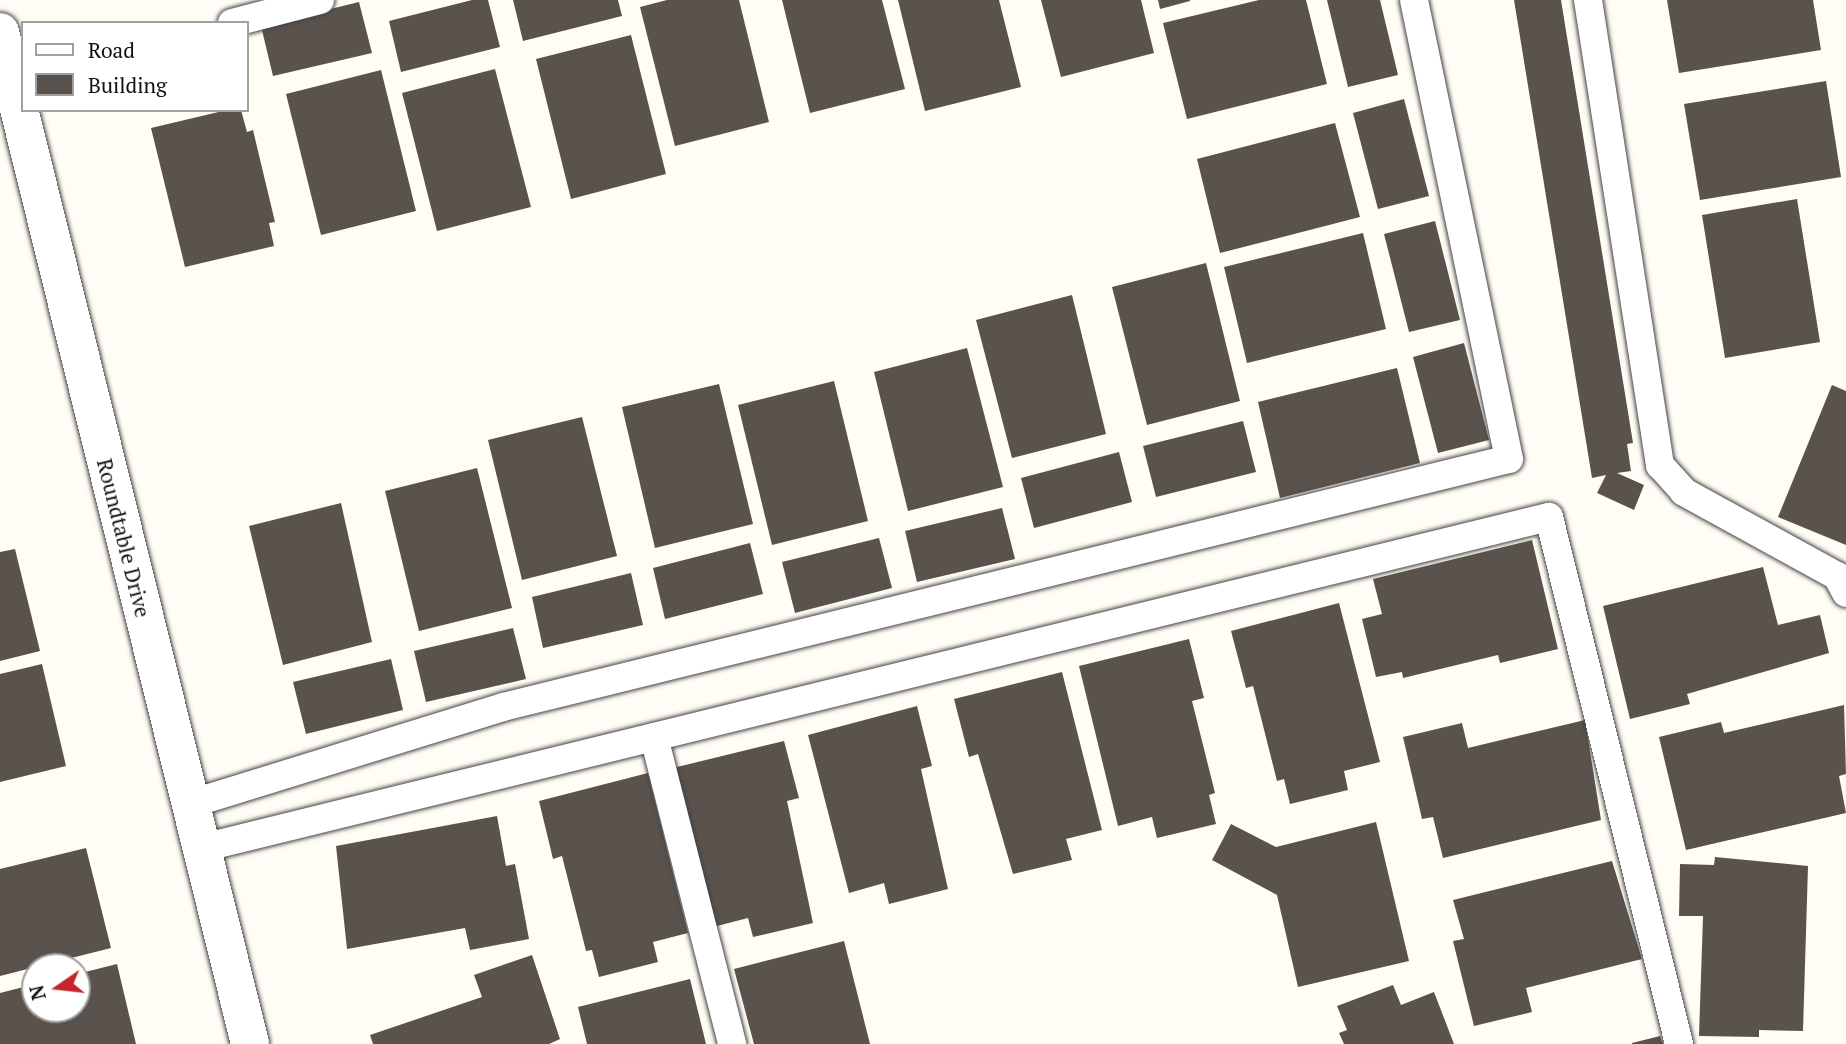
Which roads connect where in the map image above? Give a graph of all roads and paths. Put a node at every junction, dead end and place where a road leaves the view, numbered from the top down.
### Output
1 (320, 0) edge
2 (1414, 0) edge
3 (1588, 0) edge
4 (240, 21) edge
5 (7, 54) edge
6 (21, 111) edge
7 (21, 112) edge
8 (1846, 593) edge
9 (654, 737) junction
10 (190, 804) junction
11 (202, 848) junction
12 (250, 1044) edge
13 (732, 1044) edge
14 (1679, 1044) edge

1 - 4 lane
2 - 10 lane
3 - 8 lane
5 - 6 street, Roundtable Drive
7 - 10 street, Roundtable Drive
9 - 11 lane
9 - 13 lane
9 - 14 lane
10 - 11 street, Roundtable Drive
11 - 12 street, Roundtable Drive

